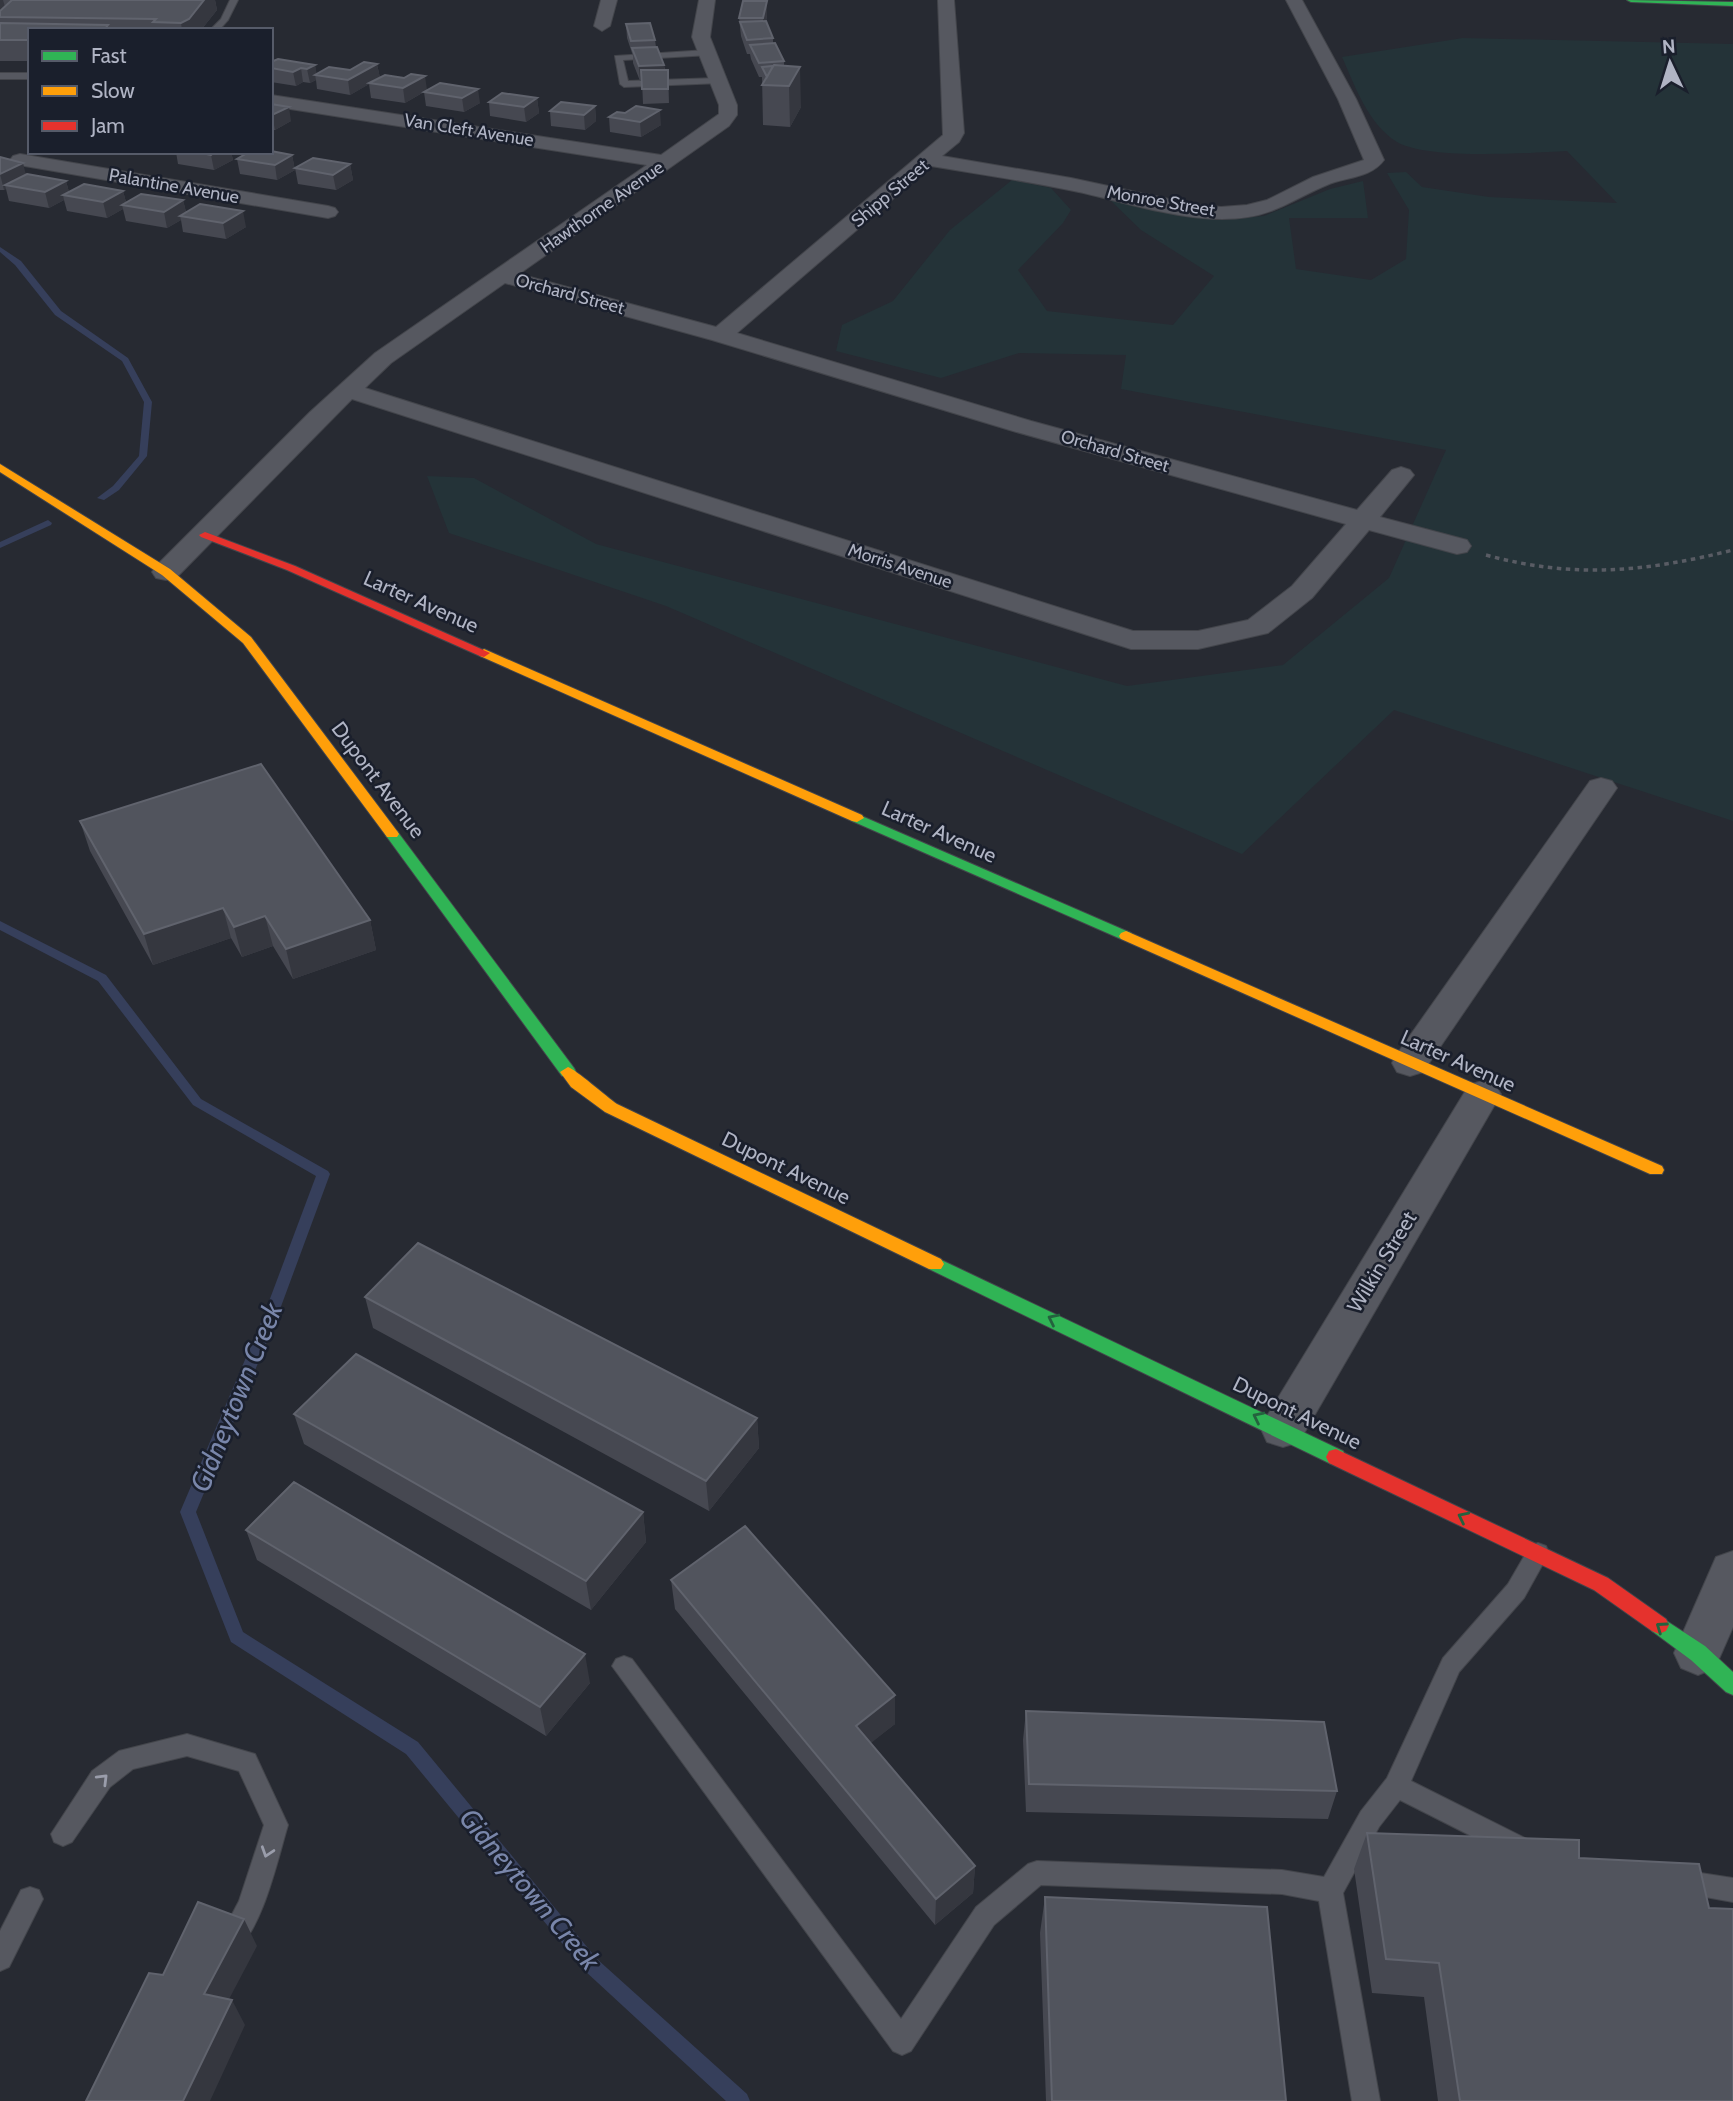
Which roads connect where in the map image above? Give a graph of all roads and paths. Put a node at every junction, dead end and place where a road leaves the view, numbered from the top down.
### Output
1 (234, 0) edge
2 (609, 0) edge
3 (707, 0) edge
4 (946, 0) edge
5 (1294, 0) edge
6 (1631, 0) edge
7 (1733, 4) edge
8 (602, 26) dead end
9 (216, 28) edge
10 (707, 53) junction
11 (0, 76) edge
12 (28, 76) edge
13 (718, 81) junction
14 (273, 100) edge
15 (110, 157) dead end
16 (20, 160) edge
17 (930, 160) junction
18 (667, 162) junction
19 (79, 169) junction
20 (328, 212) dead end
21 (503, 276) junction
22 (720, 335) junction
23 (346, 390) junction
24 (0, 467) edge
25 (1401, 475) dead end
26 (1361, 520) junction
27 (205, 535) junction
28 (1457, 546) joint
29 (1733, 550) edge
30 (166, 572) junction
31 (1601, 788) dead end
32 (1410, 1063) junction
33 (1482, 1094) junction
34 (1656, 1170) dead end
35 (1283, 1429) junction
36 (1538, 1553) junction
37 (1733, 1571) edge
38 (1698, 1653) junction
39 (624, 1666) dead end
40 (1733, 1685) edge
41 (1396, 1786) junction
42 (63, 1834) dead end
43 (1538, 1855) edge
44 (1654, 1878) edge
45 (1733, 1890) edge
46 (1331, 1891) junction
47 (30, 1899) dead end
48 (233, 1937) edge
49 (0, 1958) edge
50 (1366, 2101) edge

1 - 9 lane
2 - 8 street
3 - 10 street, Hawthorne Avenue
4 - 17 street, Shipp Street
5 - 17 street, Monroe Street
6 - 7 street
10 - 13 street, Hawthorne Avenue
10 - 13 lane
11 - 12 lane
13 - 18 street, Hawthorne Avenue
14 - 18 street, Van Cleft Avenue
15 - 19 street
16 - 19 street, Palantine Avenue
17 - 22 street, Shipp Street
18 - 21 street, Hawthorne Avenue
19 - 20 street, Palantine Avenue
21 - 22 street, Orchard Street
21 - 23 street, Hawthorne Avenue
22 - 26 street, Orchard Street
23 - 26 street, Morris Avenue
23 - 27 street, Hawthorne Avenue
24 - 30 street, Dupont Avenue
25 - 26 street, Morris Avenue
26 - 28 street, Orchard Street
27 - 30 street, Hawthorne Avenue
27 - 32 street, Larter Avenue
28 - 29 path
35 -> 30 street, Dupont Avenue
31 - 32 street
32 - 33 street, Larter Avenue
33 - 34 street, Larter Avenue
33 - 35 street, Wilkin Street
36 -> 35 street, Dupont Avenue
38 -> 36 street, Dupont Avenue
36 - 41 lane
37 - 38 street
38 - 40 street, Dupont Avenue
39 - 46 lane
41 - 43 lane
41 - 46 lane
42 -> 48 lane
44 - 45 lane
46 - 50 lane
47 - 49 lane

